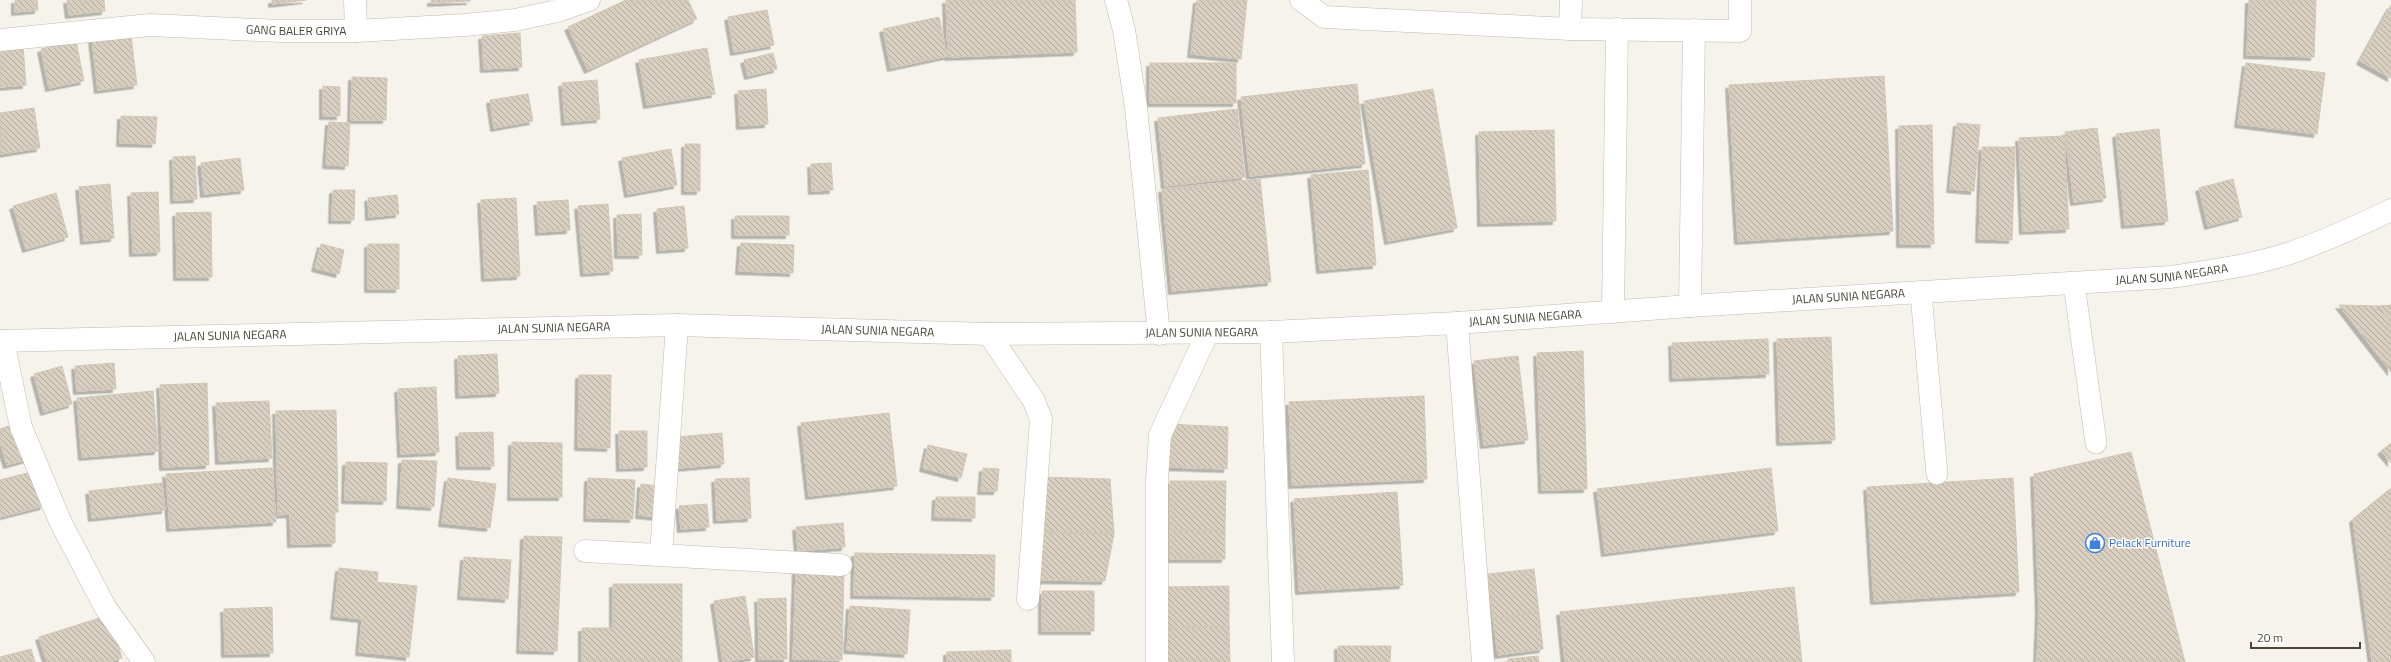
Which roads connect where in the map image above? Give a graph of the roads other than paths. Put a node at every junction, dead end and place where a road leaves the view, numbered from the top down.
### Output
1 (355, 0) edge
2 (1116, 0) edge
3 (1301, 0) edge
4 (1571, 0) edge
5 (1740, 0) edge
6 (583, 1) edge
7 (1570, 29) junction
8 (1617, 29) junction
9 (1694, 30) junction
10 (356, 31) junction
11 (0, 40) edge
12 (2391, 210) edge
13 (2074, 284) junction
14 (1921, 294) junction
15 (1690, 306) junction
16 (1613, 312) junction
17 (1457, 323) junction
18 (677, 326) junction
19 (1271, 332) junction
20 (989, 334) junction
21 (1159, 334) junction
22 (1206, 334) junction
23 (1, 341) edge
24 (2096, 443) dead end
25 (1937, 474) dead end
26 (585, 551) dead end
27 (661, 554) junction
28 (841, 565) dead end
29 (1028, 599) dead end
30 (144, 662) edge
31 (1156, 662) edge
32 (1283, 662) edge
33 (1483, 662) edge

1 - 10 street
2 - 21 street
3 - 7 street
4 - 7 street
5 - 9 street
6 - 10 street, GANG BALER GRIYA
7 - 8 street
8 - 9 street
8 - 16 street
9 - 15 street
10 - 11 street, GANG BALER GRIYA
12 - 13 street, JALAN SUNIA NEGARA
13 - 14 street, JALAN SUNIA NEGARA
13 - 24 lane
14 - 15 street, JALAN SUNIA NEGARA
14 - 25 lane
15 - 16 street, JALAN SUNIA NEGARA
16 - 17 street, JALAN SUNIA NEGARA
17 - 19 street, JALAN SUNIA NEGARA
17 - 33 street
18 - 20 street, JALAN SUNIA NEGARA
18 - 23 street, JALAN SUNIA NEGARA
18 - 27 street
19 - 22 street, JALAN SUNIA NEGARA
19 - 32 street
20 - 21 street, JALAN SUNIA NEGARA
20 - 29 street
21 - 22 street, JALAN SUNIA NEGARA
22 - 31 street
23 - 30 street
26 - 27 street
27 - 28 street

